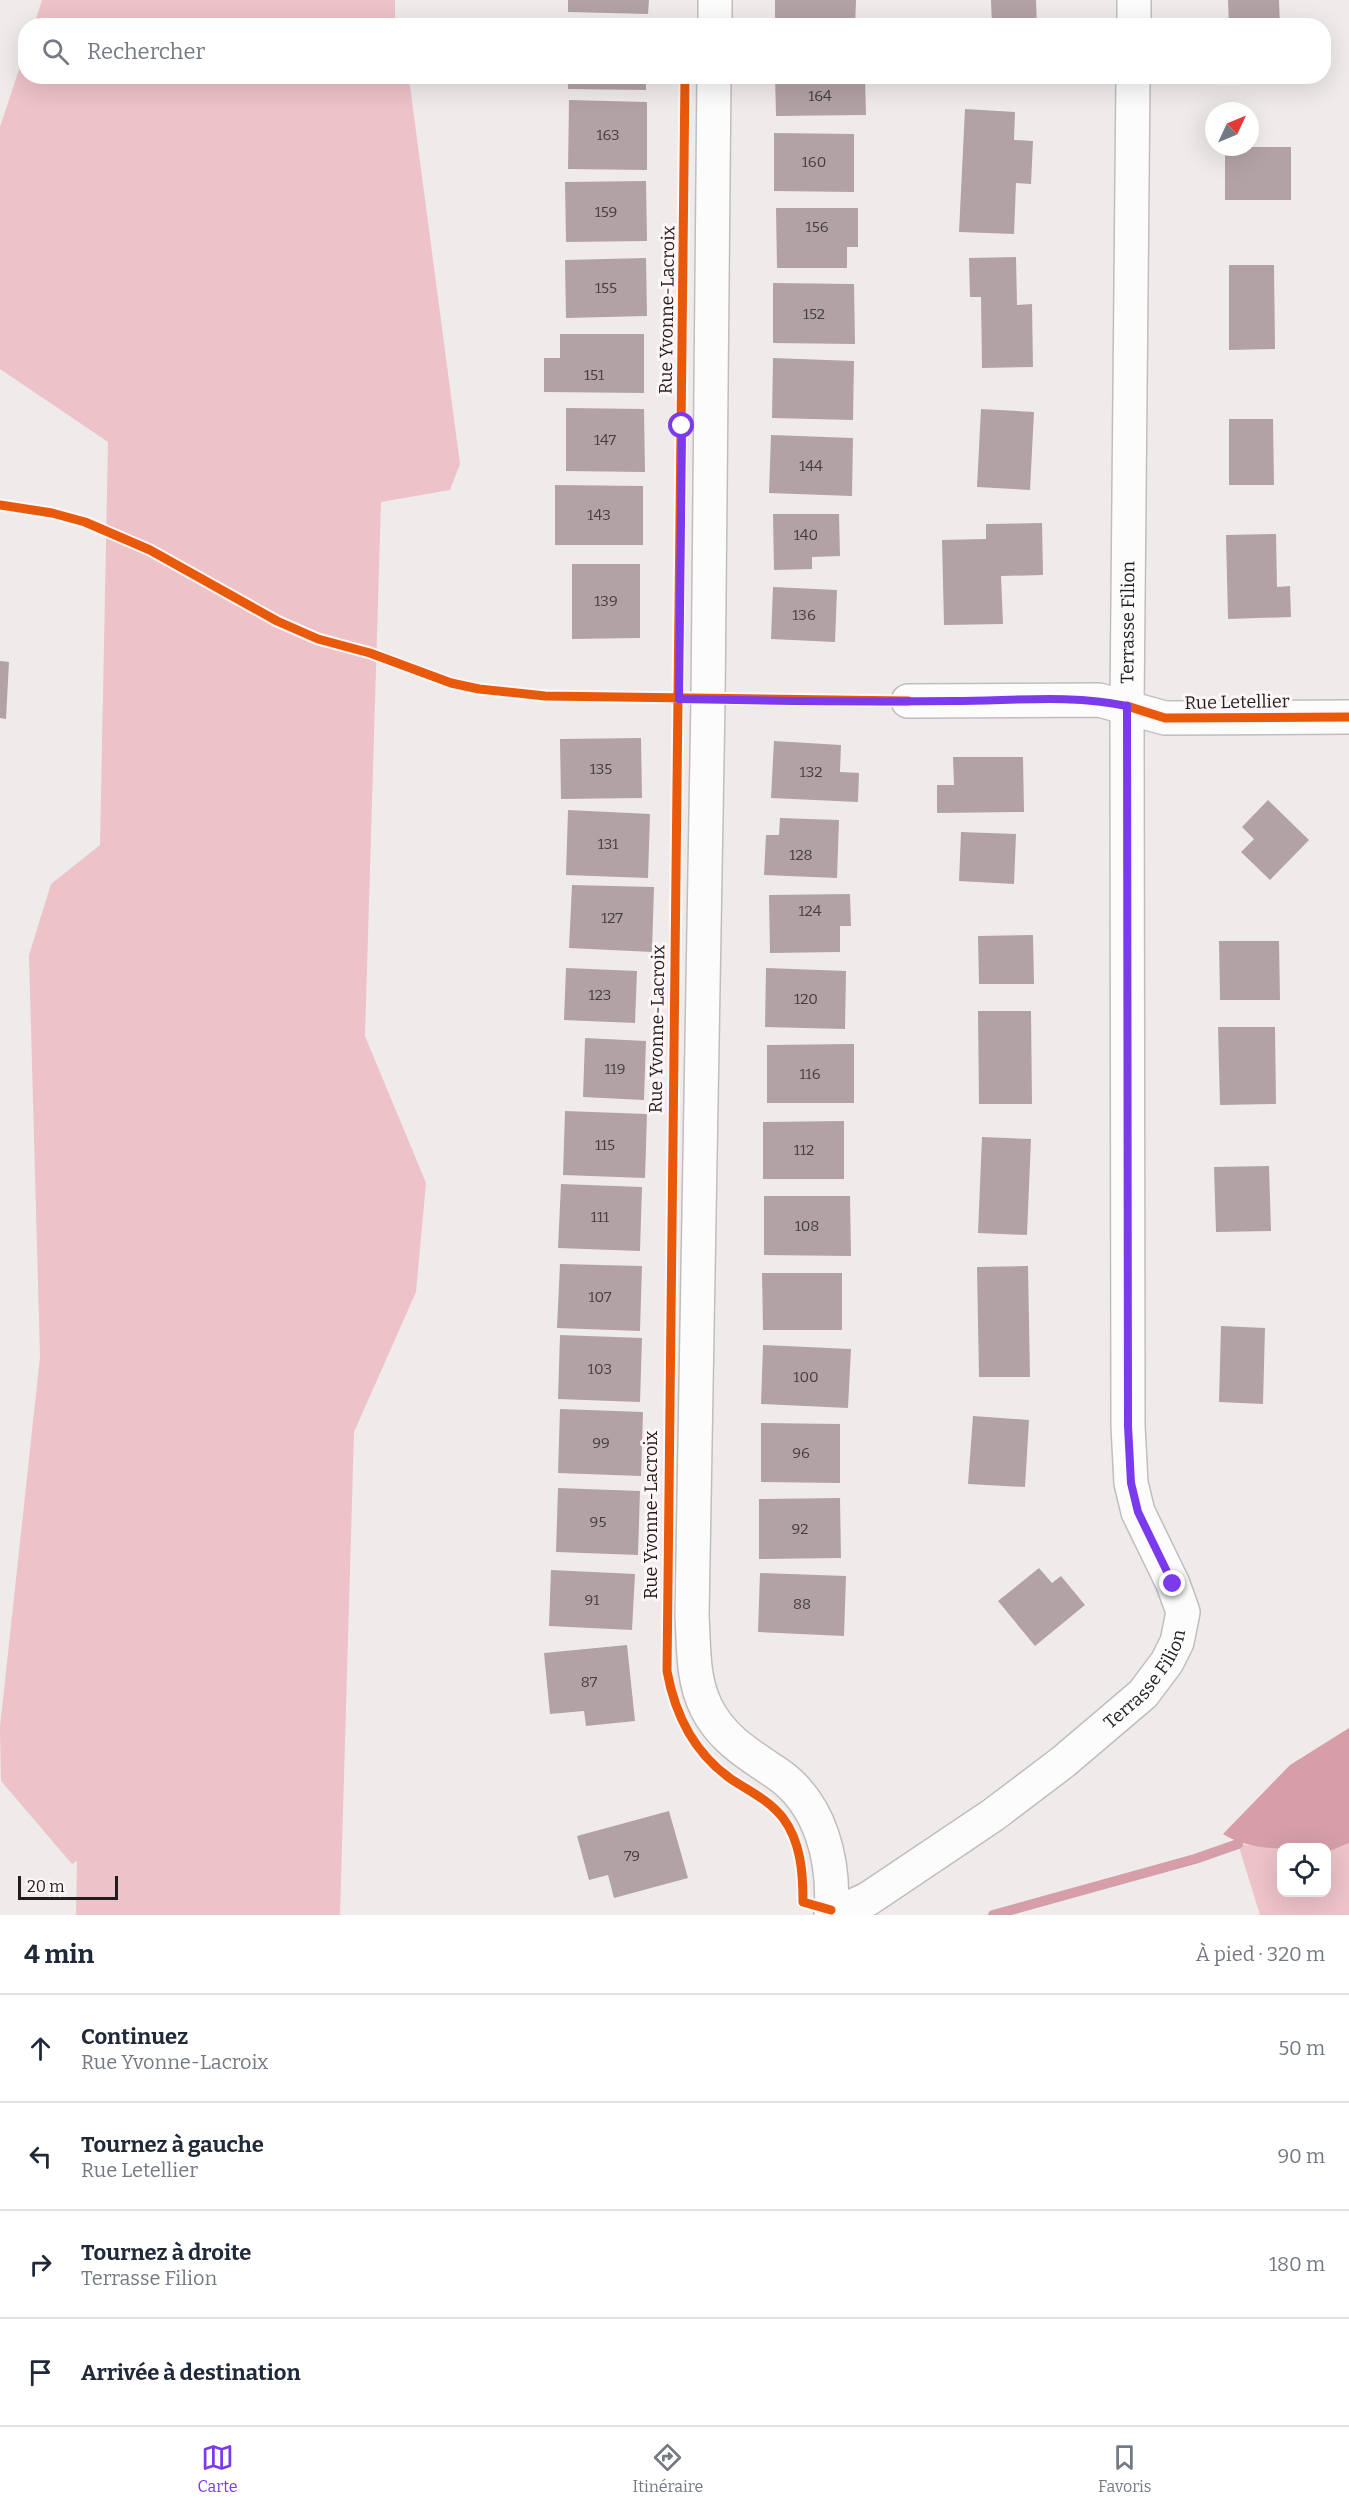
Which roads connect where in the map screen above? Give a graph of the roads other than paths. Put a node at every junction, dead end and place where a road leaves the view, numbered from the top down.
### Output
1 (715, 0) edge
2 (1134, 0) edge
3 (715, 18) edge
4 (1134, 18) edge
5 (714, 84) edge
6 (1133, 84) edge
7 (908, 702) dead end
8 (1127, 706) junction
9 (1349, 717) edge
10 (831, 1913) edge

1 - 3 street
2 - 4 street
5 - 10 street
6 - 8 street, Terrasse Filion
7 - 8 street, Rue Letellier
8 - 9 street, Rue Letellier
8 - 10 street, Terrasse Filion

